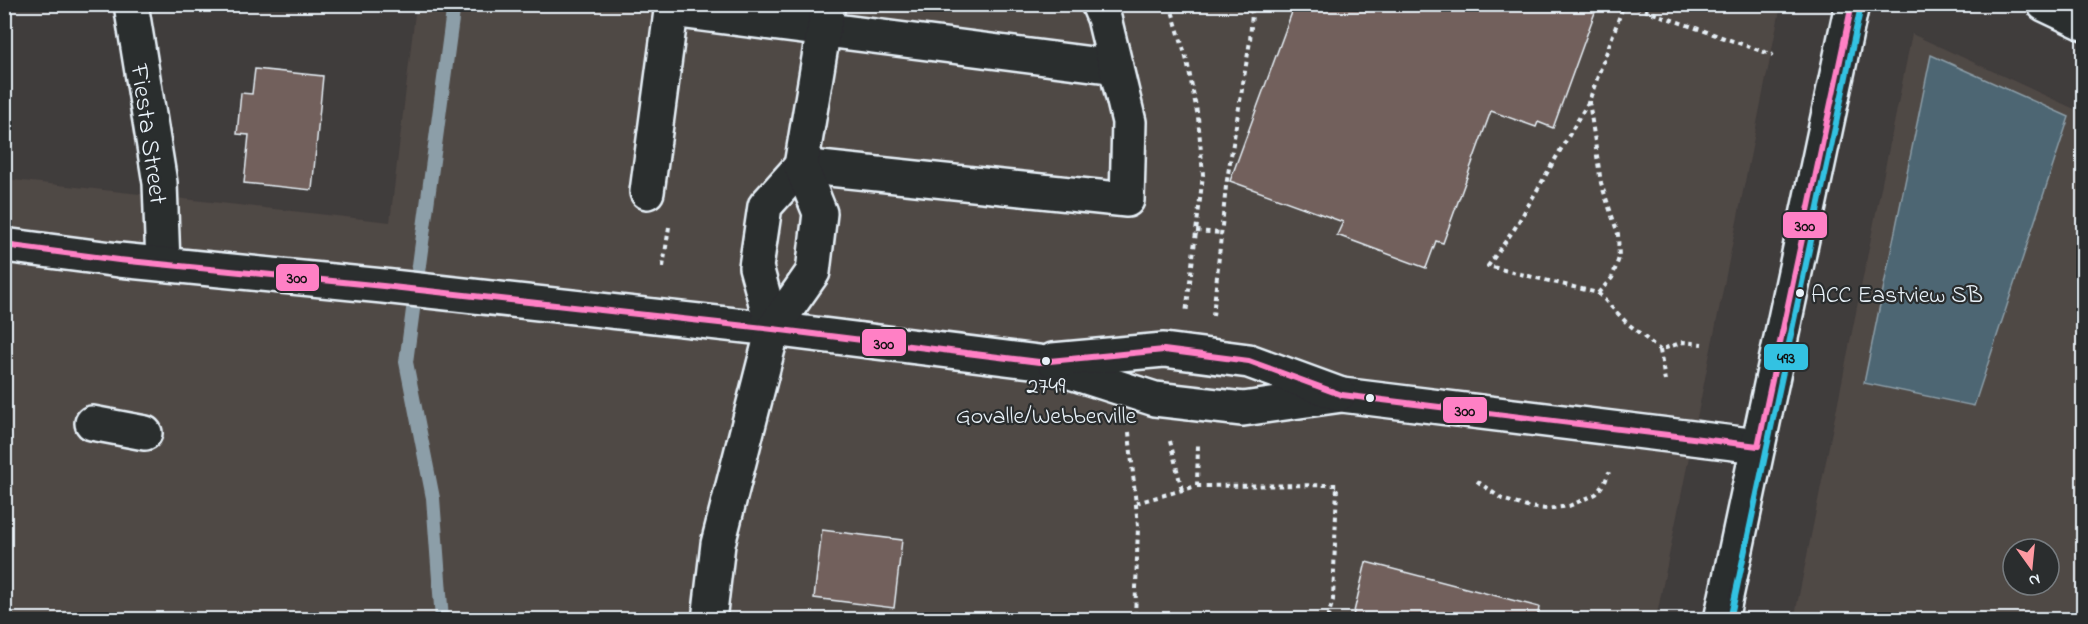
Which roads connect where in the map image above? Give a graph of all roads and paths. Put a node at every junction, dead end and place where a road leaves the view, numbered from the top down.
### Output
1 (131, 4) edge
2 (1098, 4) edge
3 (1170, 4) edge
4 (1237, 4) edge
5 (1625, 4) edge
6 (1852, 4) edge
7 (2044, 4) edge
8 (671, 7) edge
9 (826, 17) edge
10 (2084, 23) edge
11 (1773, 55) dead end
12 (1116, 67) junction
13 (1589, 101) junction
14 (801, 166) junction
15 (647, 192) dead end
16 (669, 222) dead end
17 (1196, 231) junction
18 (1221, 233) junction
19 (4, 244) edge
20 (163, 264) junction
21 (663, 267) dead end
22 (1598, 293) junction
23 (1185, 320) dead end
24 (1212, 323) dead end
25 (773, 329) junction
26 (1702, 344) dead end
27 (1660, 350) junction
28 (1039, 362) junction
29 (1665, 381) dead end
30 (1342, 395) junction
31 (92, 423) dead end
32 (1129, 429) dead end
33 (145, 433) dead end
34 (1758, 446) junction
35 (1198, 454) dead end
36 (1173, 455) dead end
37 (1608, 472) dead end
38 (1477, 482) dead end
39 (1197, 486) junction
40 (1182, 490) junction
41 (1136, 503) junction
42 (709, 620) edge
43 (1135, 620) edge
44 (1327, 620) edge
45 (1721, 620) edge

1 - 20 street, Fiesta Street
2 - 12 street
3 - 17 path
4 - 18 path
5 - 11 path
5 - 13 path
6 - 34 street
7 - 10 street
8 - 9 street
8 - 15 street
9 - 12 street
9 - 14 street
12 - 14 street
13 - 22 path
13 - 22 path
14 - 25 street
14 - 25 street
16 - 21 path
17 - 18 path
17 - 23 path
18 - 24 path
19 - 20 street
20 - 25 street
22 - 27 path
25 - 28 street
25 - 42 street
26 - 27 path
27 - 29 path
28 - 30 street
28 - 30 street
30 - 34 street
31 - 33 street
32 - 41 path
34 - 45 street
35 - 39 path
36 - 40 path
37 - 38 path
39 - 40 path
39 - 44 path
40 - 41 path
41 - 43 path

